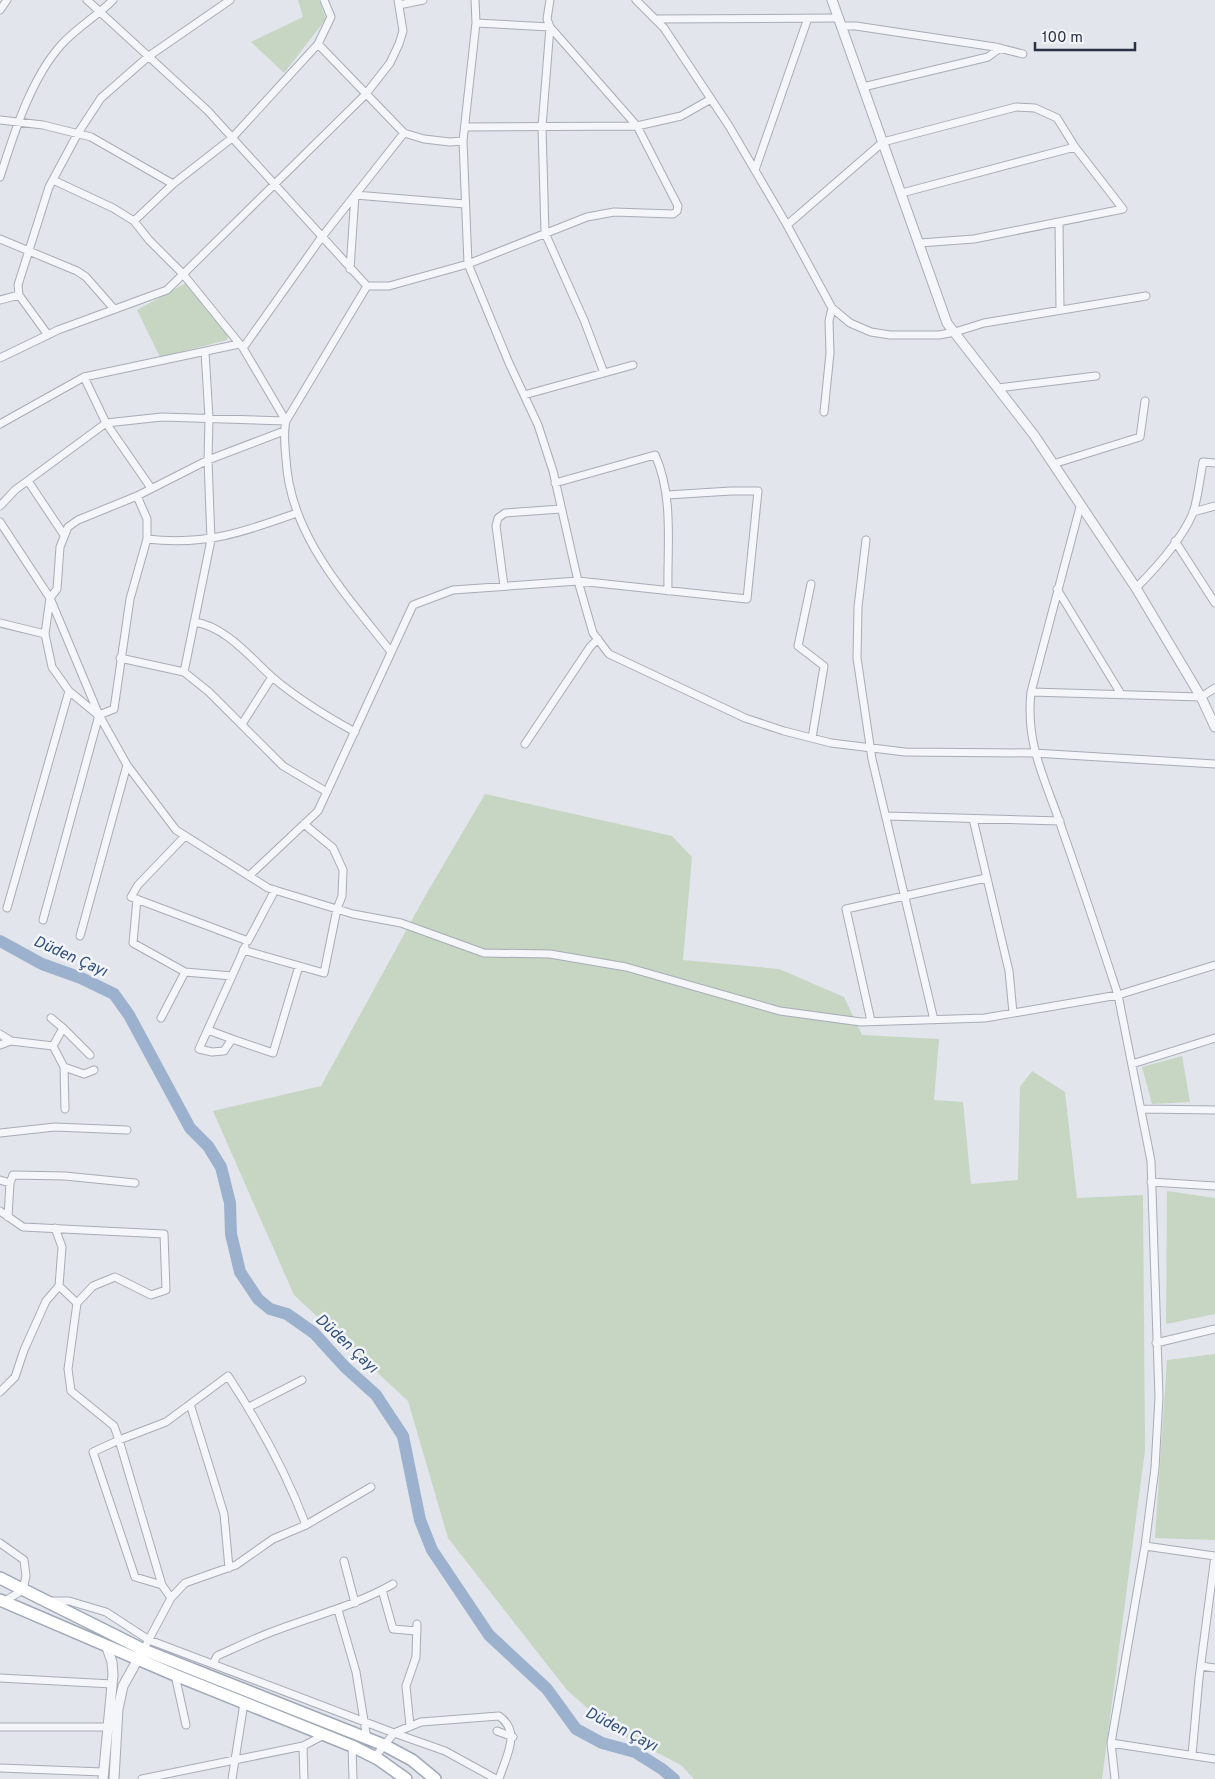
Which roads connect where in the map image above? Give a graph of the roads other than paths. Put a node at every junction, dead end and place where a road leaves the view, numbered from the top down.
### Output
1 (7, 0) edge
2 (87, 0) edge
3 (113, 0) edge
4 (230, 0) edge
5 (324, 0) edge
6 (423, 0) edge
7 (475, 0) edge
8 (550, 0) edge
9 (636, 0) edge
10 (832, 0) edge
11 (398, 2) edge
12 (0, 10) edge
13 (101, 12) junction
14 (808, 18) junction
15 (655, 20) junction
16 (840, 22) junction
17 (476, 23) junction
18 (550, 27) junction
19 (318, 44) junction
20 (1000, 48) junction
21 (1023, 54) dead end
22 (149, 56) junction
23 (863, 87) junction
24 (366, 94) junction
25 (711, 99) junction
26 (0, 120) edge
27 (18, 122) junction
28 (637, 126) junction
29 (465, 127) junction
30 (542, 127) junction
31 (404, 133) junction
32 (78, 134) junction
33 (232, 138) junction
34 (463, 141) junction
35 (883, 142) junction
36 (1075, 147) junction
37 (755, 170) junction
38 (0, 177) edge
39 (53, 180) junction
40 (173, 184) junction
41 (273, 184) junction
42 (902, 193) junction
43 (355, 194) junction
44 (465, 204) junction
45 (134, 221) junction
46 (1059, 223) junction
47 (788, 225) junction
48 (545, 233) junction
49 (321, 238) junction
50 (0, 239) edge
51 (920, 243) junction
52 (28, 249) junction
53 (468, 264) junction
54 (350, 269) junction
55 (183, 274) junction
56 (367, 286) junction
57 (19, 296) junction
58 (1146, 296) dead end
59 (0, 300) edge
60 (832, 308) junction
61 (114, 309) junction
62 (1060, 310) junction
63 (955, 332) junction
64 (48, 335) junction
65 (241, 346) junction
66 (205, 352) junction
67 (0, 358) edge
68 (633, 365) dead end
69 (604, 373) junction
70 (1096, 376) dead end
71 (84, 377) junction
72 (998, 388) junction
73 (524, 395) junction
74 (1144, 401) dead end
75 (824, 412) dead end
76 (209, 418) junction
77 (286, 421) junction
78 (106, 423) junction
79 (0, 424) edge
80 (284, 431) junction
81 (208, 460) junction
82 (1215, 463) edge
83 (1053, 464) junction
84 (28, 481) junction
85 (556, 483) junction
86 (150, 488) junction
87 (667, 495) junction
88 (137, 496) junction
89 (0, 506) edge
90 (1215, 506) edge
91 (1080, 507) junction
92 (561, 508) junction
93 (1193, 512) junction
94 (297, 513) junction
95 (0, 522) edge
96 (64, 535) junction
97 (147, 539) junction
98 (211, 540) junction
99 (866, 540) dead end
100 (1175, 541) junction
101 (578, 581) junction
102 (811, 584) dead end
103 (504, 586) junction
104 (1136, 588) junction
105 (1057, 589) junction
106 (668, 591) junction
107 (50, 598) junction
108 (1215, 603) edge
109 (194, 622) junction
110 (0, 623) edge
111 (45, 634) junction
112 (598, 639) junction
113 (391, 652) junction
114 (120, 658) junction
115 (184, 672) junction
116 (272, 677) junction
117 (1215, 688) edge
118 (69, 691) junction
119 (1031, 692) junction
120 (1120, 694) junction
121 (1201, 697) junction
122 (99, 715) junction
123 (242, 724) junction
124 (1215, 727) edge
125 (355, 732) junction
126 (812, 738) junction
127 (525, 744) dead end
128 (871, 748) junction
129 (1034, 753) junction
130 (1215, 764) edge
131 (127, 765) junction
132 (327, 792) junction
133 (887, 816) junction
134 (973, 819) junction
135 (1060, 821) junction
136 (304, 824) junction
137 (185, 836) junction
138 (249, 876) junction
139 (986, 878) junction
140 (276, 890) junction
141 (903, 895) junction
142 (138, 899) junction
143 (7, 908) dead end
144 (337, 909) junction
145 (43, 920) dead end
146 (80, 936) dead end
147 (248, 941) junction
148 (244, 950) junction
149 (1215, 965) edge
150 (300, 966) junction
151 (185, 972) junction
152 (232, 976) junction
153 (1118, 995) junction
154 (1013, 1014) junction
155 (51, 1018) dead end
156 (161, 1018) dead end
157 (934, 1020) junction
158 (871, 1021) junction
159 (63, 1028) junction
160 (208, 1030) junction
161 (0, 1034) edge
162 (1215, 1038) edge
163 (232, 1039) junction
164 (11, 1041) junction
165 (0, 1045) edge
166 (53, 1046) junction
167 (90, 1054) dead end
168 (1132, 1064) junction
169 (64, 1067) junction
170 (94, 1070) dead end
171 (65, 1109) dead end
172 (1142, 1109) junction
173 (1215, 1110) edge
174 (127, 1130) dead end
175 (0, 1133) edge
176 (0, 1180) edge
177 (1151, 1182) junction
178 (10, 1183) junction
179 (135, 1183) dead end
180 (1215, 1186) edge
181 (0, 1211) edge
182 (8, 1217) junction
183 (55, 1228) junction
184 (59, 1286) junction
185 (77, 1304) junction
186 (1215, 1329) edge
187 (1156, 1343) junction
188 (302, 1380) dead end
189 (0, 1392) edge
190 (190, 1404) junction
191 (249, 1407) junction
192 (119, 1440) junction
193 (371, 1487) dead end
194 (306, 1525) junction
195 (0, 1543) edge
196 (1145, 1546) junction
197 (344, 1561) dead end
198 (229, 1568) junction
199 (0, 1578) edge
200 (162, 1584) junction
201 (393, 1584) dead end
202 (23, 1590) junction
203 (382, 1590) junction
204 (171, 1598) junction
205 (45, 1601) junction
206 (2, 1602) edge
207 (355, 1603) junction
208 (338, 1610) junction
209 (106, 1645) junction
210 (143, 1650) junction
211 (213, 1664) junction
212 (1201, 1666) junction
213 (1215, 1668) edge
214 (175, 1675) junction
215 (0, 1678) edge
216 (112, 1684) junction
217 (244, 1703) junction
218 (364, 1721) junction
219 (186, 1725) dead end
220 (108, 1726) junction
221 (410, 1726) junction
222 (0, 1727) edge
223 (497, 1731) dead end
224 (394, 1733) junction
225 (324, 1735) junction
226 (512, 1737) junction
227 (366, 1739) junction
228 (1111, 1743) junction
229 (384, 1745) junction
230 (303, 1746) junction
231 (352, 1746) junction
232 (1192, 1755) junction
233 (375, 1757) junction
234 (1215, 1759) edge
235 (234, 1760) junction
236 (0, 1768) edge
237 (392, 1774) edge
238 (103, 1776) edge
239 (114, 1779) edge
240 (142, 1779) edge
241 (232, 1779) edge
242 (304, 1779) edge
243 (353, 1779) edge
244 (406, 1779) edge
245 (435, 1779) edge
246 (497, 1779) edge
247 (1114, 1779) edge

1 - 12 street
2 - 13 street
3 - 13 street
4 - 22 street
5 - 19 street
6 - 11 street
7 - 17 street
8 - 18 street
9 - 15 street
10 - 16 street
11 - 24 street
13 - 22 street
13 - 27 street
14 - 15 street
14 - 16 street
14 - 37 street
15 - 25 street
16 - 20 street
16 - 23 street
17 - 18 street
17 - 29 street
18 - 28 street
18 - 30 street
19 - 24 street
19 - 33 street
20 - 21 street
20 - 23 street
22 - 32 street
22 - 33 street
23 - 35 street
24 - 31 street
24 - 41 street
25 - 28 street
25 - 37 street
26 - 27 street
27 - 32 street
27 - 38 street
28 - 30 street
28 - 48 street
29 - 30 street
29 - 34 street
30 - 48 street
31 - 34 street
31 - 43 street
32 - 39 street
32 - 40 street
33 - 40 street
33 - 41 street
34 - 44 street
35 - 36 street
35 - 42 street
35 - 47 street
36 - 42 street
36 - 46 street
37 - 47 street
39 - 45 street
39 - 52 street
40 - 45 street
41 - 49 street
41 - 55 street
42 - 51 street
43 - 44 street
43 - 49 street
43 - 54 street
44 - 53 street
45 - 55 street
46 - 51 street
46 - 62 street
47 - 60 street
48 - 53 street
48 - 69 street
49 - 54 street
49 - 65 street
50 - 52 street
51 - 63 street
52 - 57 street
52 - 61 street
53 - 56 street
53 - 73 street
54 - 56 street
55 - 61 street
55 - 65 street
56 - 77 street
57 - 59 street
57 - 64 street
58 - 62 street
60 - 63 street
60 - 75 street
61 - 64 street
62 - 63 street
63 - 72 street
64 - 67 street
65 - 66 street
65 - 77 street
66 - 71 street
66 - 76 street
68 - 69 street
69 - 73 street
70 - 72 street
71 - 78 street
71 - 79 street
72 - 83 street
73 - 85 street
74 - 83 street
76 - 77 street
76 - 78 street
76 - 81 street
77 - 80 street
78 - 84 street
78 - 86 street
80 - 81 street
80 - 94 street
81 - 86 street
81 - 98 street
82 - 93 street
83 - 91 street
84 - 89 street
84 - 96 street
85 - 87 street
85 - 92 street
86 - 88 street
87 - 106 street
87 - 106 street
88 - 96 street
88 - 97 street
90 - 93 street
91 - 104 street
91 - 105 street
92 - 101 street
92 - 103 street
93 - 100 street
94 - 98 street
94 - 113 street
95 - 107 street
96 - 107 street
97 - 98 street
97 - 114 street
98 - 109 street
99 - 128 street
100 - 104 street
100 - 108 street
101 - 103 street
101 - 106 street
101 - 112 street
102 - 126 street
103 - 113 street
104 - 121 street
105 - 119 street
105 - 120 street
107 - 111 street
107 - 122 street
109 - 115 street
109 - 116 street
110 - 111 street
111 - 118 street
112 - 126 street
112 - 127 street
113 - 125 street
114 - 115 street
114 - 122 street
115 - 123 street
116 - 123 street
116 - 125 street
117 - 121 street
118 - 122 street
118 - 143 street
119 - 120 street
119 - 129 street
120 - 121 street
121 - 124 street
122 - 131 street
122 - 145 street
123 - 132 street
125 - 132 street
126 - 128 street
128 - 129 street
128 - 133 street
129 - 130 street
129 - 135 street
131 - 137 street
131 - 146 street
132 - 136 street
133 - 134 street
133 - 141 street
134 - 135 street
134 - 139 street
135 - 153 street
136 - 138 street
136 - 144 street
137 - 138 street
137 - 142 street
138 - 140 street
139 - 141 street
139 - 154 street
140 - 144 street
140 - 147 street
141 - 157 street
141 - 158 street
142 - 147 street
142 - 151 street
144 - 150 street
144 - 158 street
147 - 148 street
148 - 150 street
148 - 152 street
149 - 153 street
150 - 163 street
151 - 152 street
151 - 156 street
152 - 160 street
153 - 154 street
153 - 168 street
154 - 157 street
155 - 159 street
157 - 158 street
159 - 166 street
159 - 167 street
160 - 163 street
160 - 163 street
161 - 164 street
162 - 168 street
164 - 165 street
164 - 166 street
166 - 169 street
168 - 172 street
169 - 170 street
169 - 171 street
172 - 173 street
172 - 177 street
174 - 175 street
176 - 178 street
177 - 180 street
177 - 187 street
178 - 179 street
178 - 182 street
181 - 182 street
182 - 183 street
183 - 184 street
183 - 185 street
184 - 185 street
184 - 189 street
185 - 192 street
186 - 187 street
187 - 196 street
188 - 191 street
190 - 191 street
190 - 192 street
190 - 198 street
191 - 194 street
192 - 200 street
192 - 200 street
193 - 194 street
194 - 198 street
195 - 202 street
196 - 212 street
196 - 228 street
197 - 207 street
198 - 204 street
199 - 202 main road
200 - 204 street
201 - 203 street
202 - 205 main road
202 - 206 street
203 - 207 street
203 - 221 street
204 - 210 street
205 - 210 main road
205 - 210 street
206 - 209 main road
207 - 208 street
208 - 211 street
208 - 218 street
209 - 210 main road
209 - 216 street
210 - 211 street
210 - 214 main road
210 - 227 main road
210 - 239 street
211 - 218 street
212 - 213 street
212 - 232 street
214 - 217 main road
214 - 219 street
215 - 216 street
216 - 220 street
217 - 225 main road
217 - 235 street
218 - 224 street
218 - 227 street
220 - 222 street
220 - 238 street
221 - 224 street
221 - 226 street
223 - 226 street
224 - 229 street
224 - 246 street
225 - 230 street
225 - 231 main road
226 - 246 street
227 - 229 main road
228 - 232 street
228 - 247 street
229 - 233 street
229 - 245 main road
230 - 235 street
230 - 242 street
231 - 233 main road
231 - 243 street
232 - 234 street
233 - 237 main road
235 - 240 street
235 - 241 street
236 - 238 street
237 - 244 main road

